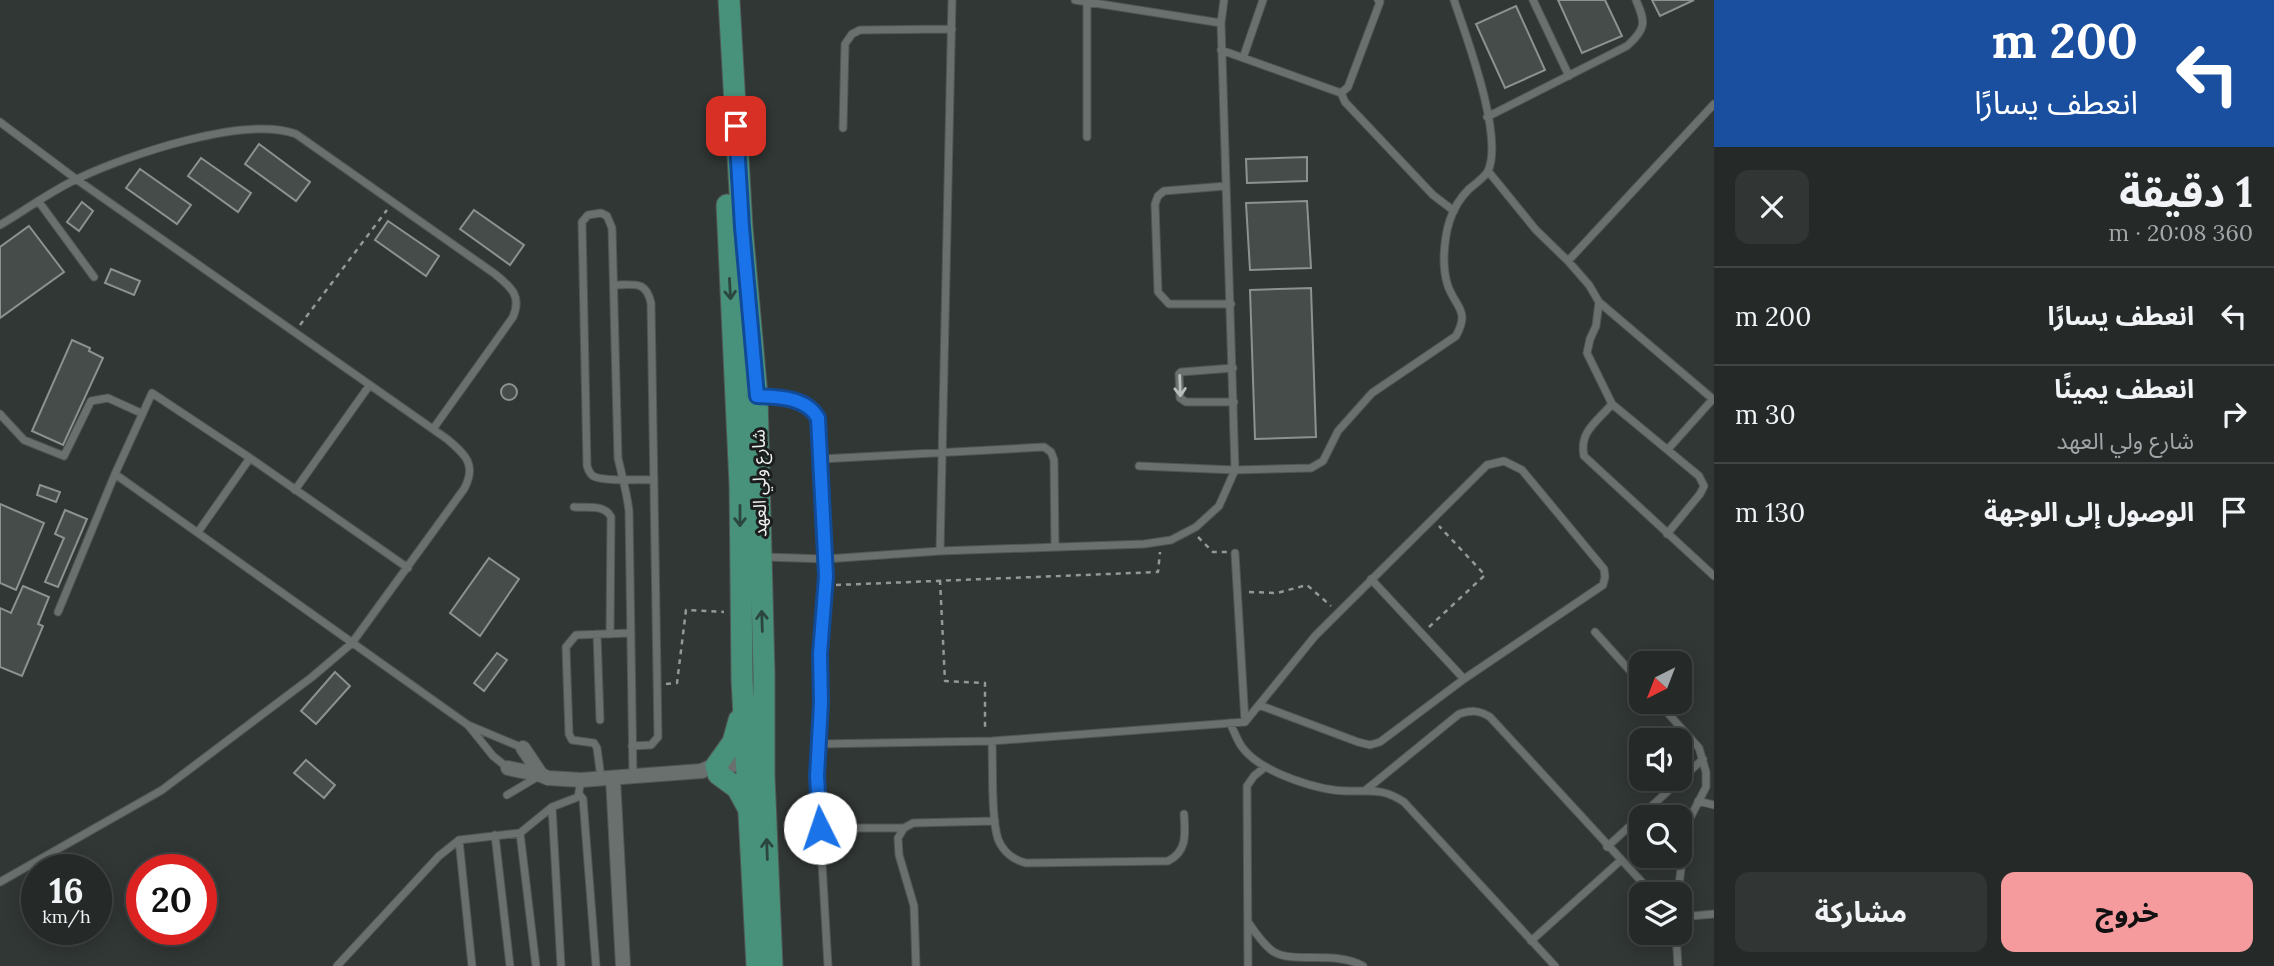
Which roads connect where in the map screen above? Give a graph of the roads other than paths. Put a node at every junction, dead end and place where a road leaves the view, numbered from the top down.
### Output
1 (722, 0) edge
2 (729, 0) edge
3 (1075, 0) edge
4 (1224, 0) edge
5 (1263, 0) edge
6 (1378, 0) edge
7 (1454, 0) edge
8 (1533, 0) edge
9 (1636, 0) edge
10 (954, 1) edge
11 (1087, 1) edge
12 (1221, 23) junction
13 (952, 29) junction
14 (1222, 50) junction
15 (1243, 58) junction
16 (1569, 76) junction
17 (1341, 93) junction
18 (1714, 104) edge
19 (1487, 117) junction
20 (0, 122) edge
21 (843, 128) dead end
22 (1087, 137) dead end
23 (1488, 172) junction
24 (76, 179) junction
25 (1226, 186) junction
26 (39, 202) junction
27 (1454, 211) junction
28 (0, 225) edge
29 (1568, 261) junction
30 (94, 277) dead end
31 (614, 285) junction
32 (1599, 302) junction
33 (1231, 304) junction
34 (1233, 368) junction
35 (369, 386) junction
36 (757, 396) junction
37 (1714, 400) edge
38 (1234, 402) junction
39 (1612, 404) junction
40 (141, 413) junction
41 (0, 414) edge
42 (433, 429) junction
43 (1669, 448) junction
44 (942, 454) junction
45 (250, 458) junction
46 (821, 459) junction
47 (1139, 466) dead end
48 (1235, 470) junction
49 (115, 474) junction
50 (622, 479) junction
51 (654, 480) junction
52 (295, 490) junction
53 (574, 508) dead end
54 (198, 532) junction
55 (1667, 534) junction
56 (1055, 547) junction
57 (940, 551) junction
58 (1235, 552) road end
59 (750, 557) junction
60 (825, 559) junction
61 (408, 568) junction
62 (1714, 576) edge
63 (1371, 579) junction
64 (58, 612) dead end
65 (1595, 632) dead end
66 (631, 633) junction
67 (597, 634) junction
68 (610, 634) junction
69 (352, 643) junction
70 (1629, 670) edge
71 (1464, 679) junction
72 (743, 701) junction
73 (1259, 705) junction
74 (1669, 714) edge
75 (600, 720) dead end
76 (1245, 722) junction
77 (1230, 723) junction
78 (468, 725) junction
79 (988, 741) junction
80 (818, 744) junction
81 (632, 746) junction
82 (523, 748) joint
83 (1703, 759) junction
84 (1265, 767) junction
85 (509, 768) joint
86 (712, 770) junction
87 (756, 771) junction
88 (541, 775) junction
89 (633, 776) junction
90 (607, 778) junction
91 (580, 787) junction
92 (1367, 789) junction
93 (507, 795) dead end
94 (1698, 802) junction
95 (1714, 805) edge
96 (552, 807) junction
97 (749, 808) junction
98 (1184, 814) dead end
99 (995, 821) junction
100 (820, 828) junction
101 (904, 828) junction
102 (520, 833) junction
103 (495, 835) junction
104 (459, 839) junction
105 (1608, 847) junction
106 (1620, 861) junction
107 (0, 882) edge
108 (1641, 882) edge
109 (1679, 882) edge
110 (1714, 914) edge
111 (1692, 916) edge
112 (1248, 922) junction
113 (1531, 941) junction
114 (1677, 945) edge
115 (337, 966) edge
116 (472, 966) edge
117 (510, 966) edge
118 (536, 966) edge
119 (561, 966) edge
120 (596, 966) edge
121 (623, 966) edge
122 (757, 966) edge
123 (772, 966) edge
124 (828, 966) edge
125 (916, 966) edge
126 (1248, 966) edge
127 (1363, 966) edge
128 (1555, 966) edge
129 (1678, 966) edge

1 -> 59 main road, شارع ولي العهد
2 - 36 main road, شارع ولي العهد
3 - 11 lane
4 - 12 lane
5 - 15 lane
6 - 17 lane
7 - 19 lane
8 - 16 lane
9 - 16 lane
10 - 13 lane
11 - 12 lane
11 - 22 lane
12 - 14 lane
13 - 21 lane
13 - 44 lane
14 - 15 lane
14 - 25 lane
15 - 17 lane
16 - 19 lane
17 - 27 lane
18 - 29 lane
19 - 23 lane
20 - 24 lane
23 - 27 lane
23 - 29 lane
24 - 26 lane
24 - 35 lane
24 - 42 lane
25 - 33 lane
25 - 33 lane
26 - 28 lane
26 - 30 lane
27 - 48 lane
29 - 32 lane
31 - 50 lane
31 - 50 lane
31 - 51 lane
32 - 37 lane
32 - 39 lane
33 - 34 lane
34 - 38 lane
34 -> 38 lane
35 - 42 lane
35 - 52 lane
36 - 46 lane
36 - 59 main road, شارع ولي العهد
37 - 43 lane
38 - 48 lane
39 - 43 lane
39 - 55 lane
40 - 41 lane
40 - 45 lane
40 - 49 lane
42 - 61 lane
43 - 55 lane
44 - 46 lane
44 - 56 lane
44 - 57 lane
45 - 52 lane
45 - 54 lane
46 - 60 lane
47 - 48 lane
48 - 56 lane
49 - 54 lane
49 - 64 lane
50 - 51 lane
50 - 66 lane
51 - 81 lane
52 - 61 lane
53 - 68 lane
54 - 69 lane
55 - 62 lane
56 - 57 lane
57 - 60 lane
58 - 76 lane
59 - 60 lane
59 - 72 main road, شارع ولي العهد
87 -> 59 main road, شارع ولي العهد
60 - 80 lane
61 - 69 lane
63 - 71 lane
63 - 71 lane
63 - 73 lane
65 - 70 lane
66 - 68 lane
66 - 81 lane
67 - 68 lane
67 - 75 lane
67 - 90 lane
69 - 78 lane
69 - 107 lane
71 - 73 lane
72 - 86 main road
72 - 87 main road, شارع ولي العهد
73 - 76 lane
74 - 83 lane
76 - 77 lane
77 - 79 lane
77 - 84 lane
78 - 82 lane
78 - 85 lane
79 - 80 lane
79 - 99 lane
80 - 100 lane
81 - 89 lane
82 - 88 street
83 - 94 lane
83 - 105 lane
84 - 92 lane
84 - 112 lane
85 - 88 street
86 - 87 street
86 - 89 street
86 - 97 main road
87 - 97 main road, شارع ولي العهد
123 -> 87 main road, شارع ولي العهد
88 - 91 street
88 - 93 lane
89 - 90 street
90 - 91 street
90 - 121 street
91 - 96 lane
91 - 120 lane
92 - 105 lane
92 - 113 lane
94 - 95 lane
94 - 109 lane
96 - 102 lane
96 - 119 lane
97 - 122 main road, شارع ولي العهد
98 - 99 lane
99 - 101 lane
100 - 101 lane
100 - 124 lane
101 - 125 lane
102 - 103 lane
102 - 118 lane
103 - 104 lane
103 - 117 lane
104 - 115 lane
104 - 116 lane
105 - 106 lane
106 - 108 lane
106 - 113 lane
110 - 111 lane
112 - 126 lane
112 - 127 lane
113 - 128 lane
114 - 129 lane

